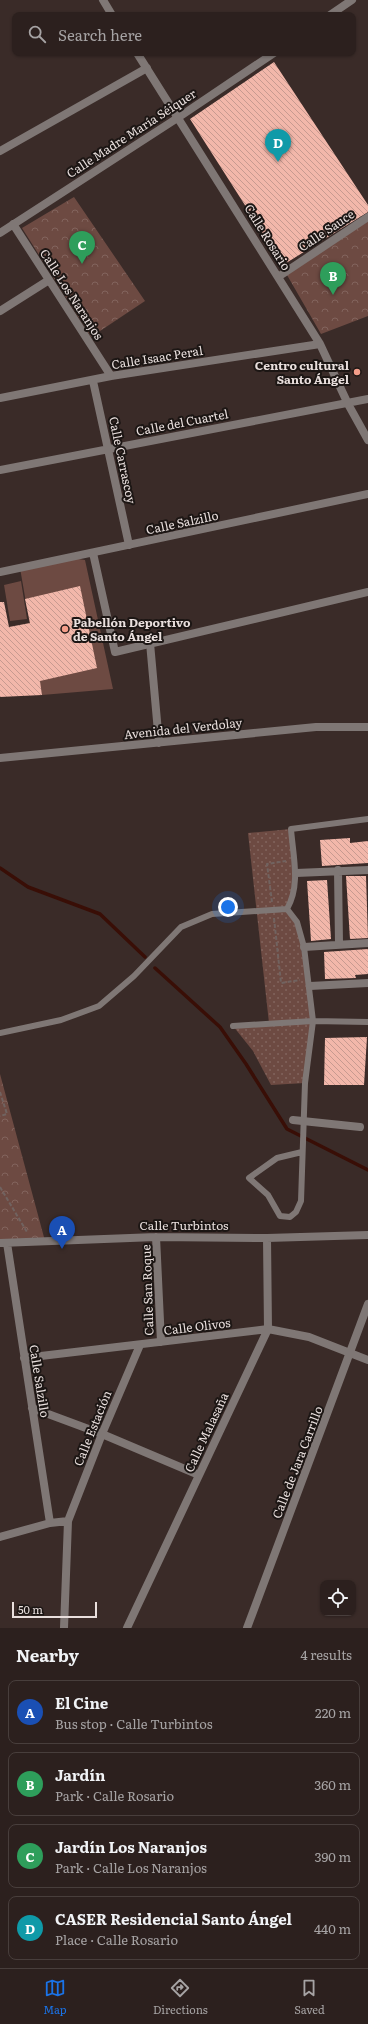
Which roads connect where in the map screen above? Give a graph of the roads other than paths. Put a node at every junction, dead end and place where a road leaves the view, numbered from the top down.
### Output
1 (103, 0) edge
2 (352, 0) edge
3 (110, 12) edge
4 (334, 12) edge
5 (139, 56) edge
6 (270, 56) edge
7 (147, 68) junction
8 (179, 117) junction
9 (0, 151) edge
10 (368, 217) edge
11 (13, 224) junction
12 (0, 233) edge
13 (278, 277) junction
14 (49, 280) junction
15 (0, 311) edge
16 (320, 344) junction
17 (111, 376) junction
18 (93, 381) junction
19 (0, 398) edge
20 (368, 399) edge
21 (348, 404) junction
22 (368, 440) edge
23 (108, 448) junction
24 (0, 470) edge
25 (368, 494) edge
26 (129, 545) junction
27 (93, 553) junction
28 (0, 572) edge
29 (368, 592) edge
30 (150, 643) junction
31 (368, 727) edge
32 (159, 743) junction
33 (0, 758) edge
34 (368, 819) edge
35 (338, 870) junction
36 (368, 870) edge
37 (296, 873) junction
38 (287, 909) junction
39 (368, 942) edge
40 (339, 944) junction
41 (304, 947) junction
42 (309, 983) junction
43 (368, 983) edge
44 (313, 1021) junction
45 (368, 1022) edge
46 (233, 1026) dead end
47 (0, 1033) edge
48 (293, 1120) dead end
49 (305, 1121) junction
50 (360, 1127) dead end
51 (302, 1152) junction
52 (368, 1235) edge
53 (156, 1237) junction
54 (267, 1238) junction
55 (3, 1243) edge
56 (368, 1304) edge
57 (268, 1329) junction
58 (161, 1342) junction
59 (140, 1345) junction
60 (350, 1354) junction
61 (24, 1358) junction
62 (368, 1360) edge
63 (32, 1408) junction
64 (102, 1434) junction
65 (199, 1475) junction
66 (68, 1521) junction
67 (50, 1523) junction
68 (0, 1537) edge
69 (64, 1628) edge
70 (127, 1628) edge
71 (247, 1628) edge

1 - 3 street
2 - 4 street
5 - 7 street, Calle Rosario
6 - 8 street, Calle Madre María Séiquer
7 - 8 street, Calle Rosario
7 - 9 street
8 - 11 street, Calle Madre María Séiquer
8 - 13 street, Calle Rosario
10 - 13 street, Calle Sauce
11 - 12 street, Calle Madre María Séiquer
11 - 14 street, Calle Los Naranjos
13 - 16 street, Calle Rosario
14 - 15 street
14 - 17 street, Calle Los Naranjos
16 - 17 street, Calle Isaac Peral
16 - 21 street, Calle Rosario
17 - 18 street, Calle Isaac Peral
18 - 19 street, Calle Isaac Peral
18 - 23 street, Calle Carrascoy
20 - 21 street, Calle del Cuartel
21 - 22 street, Calle Rosario
21 - 23 street, Calle del Cuartel
23 - 24 street, Calle del Cuartel
23 - 26 street, Calle Carrascoy
25 - 26 street, Calle Salzillo
26 - 27 street, Calle Salzillo
27 - 28 street, Calle Salzillo
27 - 30 street
29 - 30 street
30 - 32 street
31 - 32 street, Avenida del Verdolay
32 - 33 street, Avenida del Verdolay
34 - 37 lane
35 - 36 street
35 - 37 street
35 - 40 street
37 - 38 lane
38 - 41 lane
38 - 47 lane
39 - 40 street
40 - 41 street
41 - 42 lane
42 - 43 street
42 - 44 lane
44 - 45 lane
44 - 46 lane
44 - 49 lane
48 - 49 street
49 - 50 street
49 - 51 lane
51 - 51 lane
52 - 54 street, Calle Turbintos
53 - 54 street, Calle Turbintos
53 - 55 street, Calle Turbintos
53 - 58 street, Calle San Roque
54 - 57 street, Calle Malasaña
55 - 61 street, Calle Salzillo
56 - 60 street, Calle de Jara Carrillo
57 - 58 street, Calle Olivos
57 - 60 street, Calle Olivos
57 - 65 street, Calle Malasaña
58 - 59 street, Calle Olivos
59 - 61 street, Calle Olivos
59 - 64 street, Calle Estación
60 - 62 street, Calle Olivos
60 - 71 street, Calle de Jara Carrillo
61 - 63 street, Calle Salzillo
63 - 64 street
63 - 67 street, Calle Salzillo
64 - 65 street
64 - 66 street, Calle Estación
65 - 70 street, Calle Malasaña
66 - 67 street
66 - 69 street, Calle Estación
67 - 68 street

